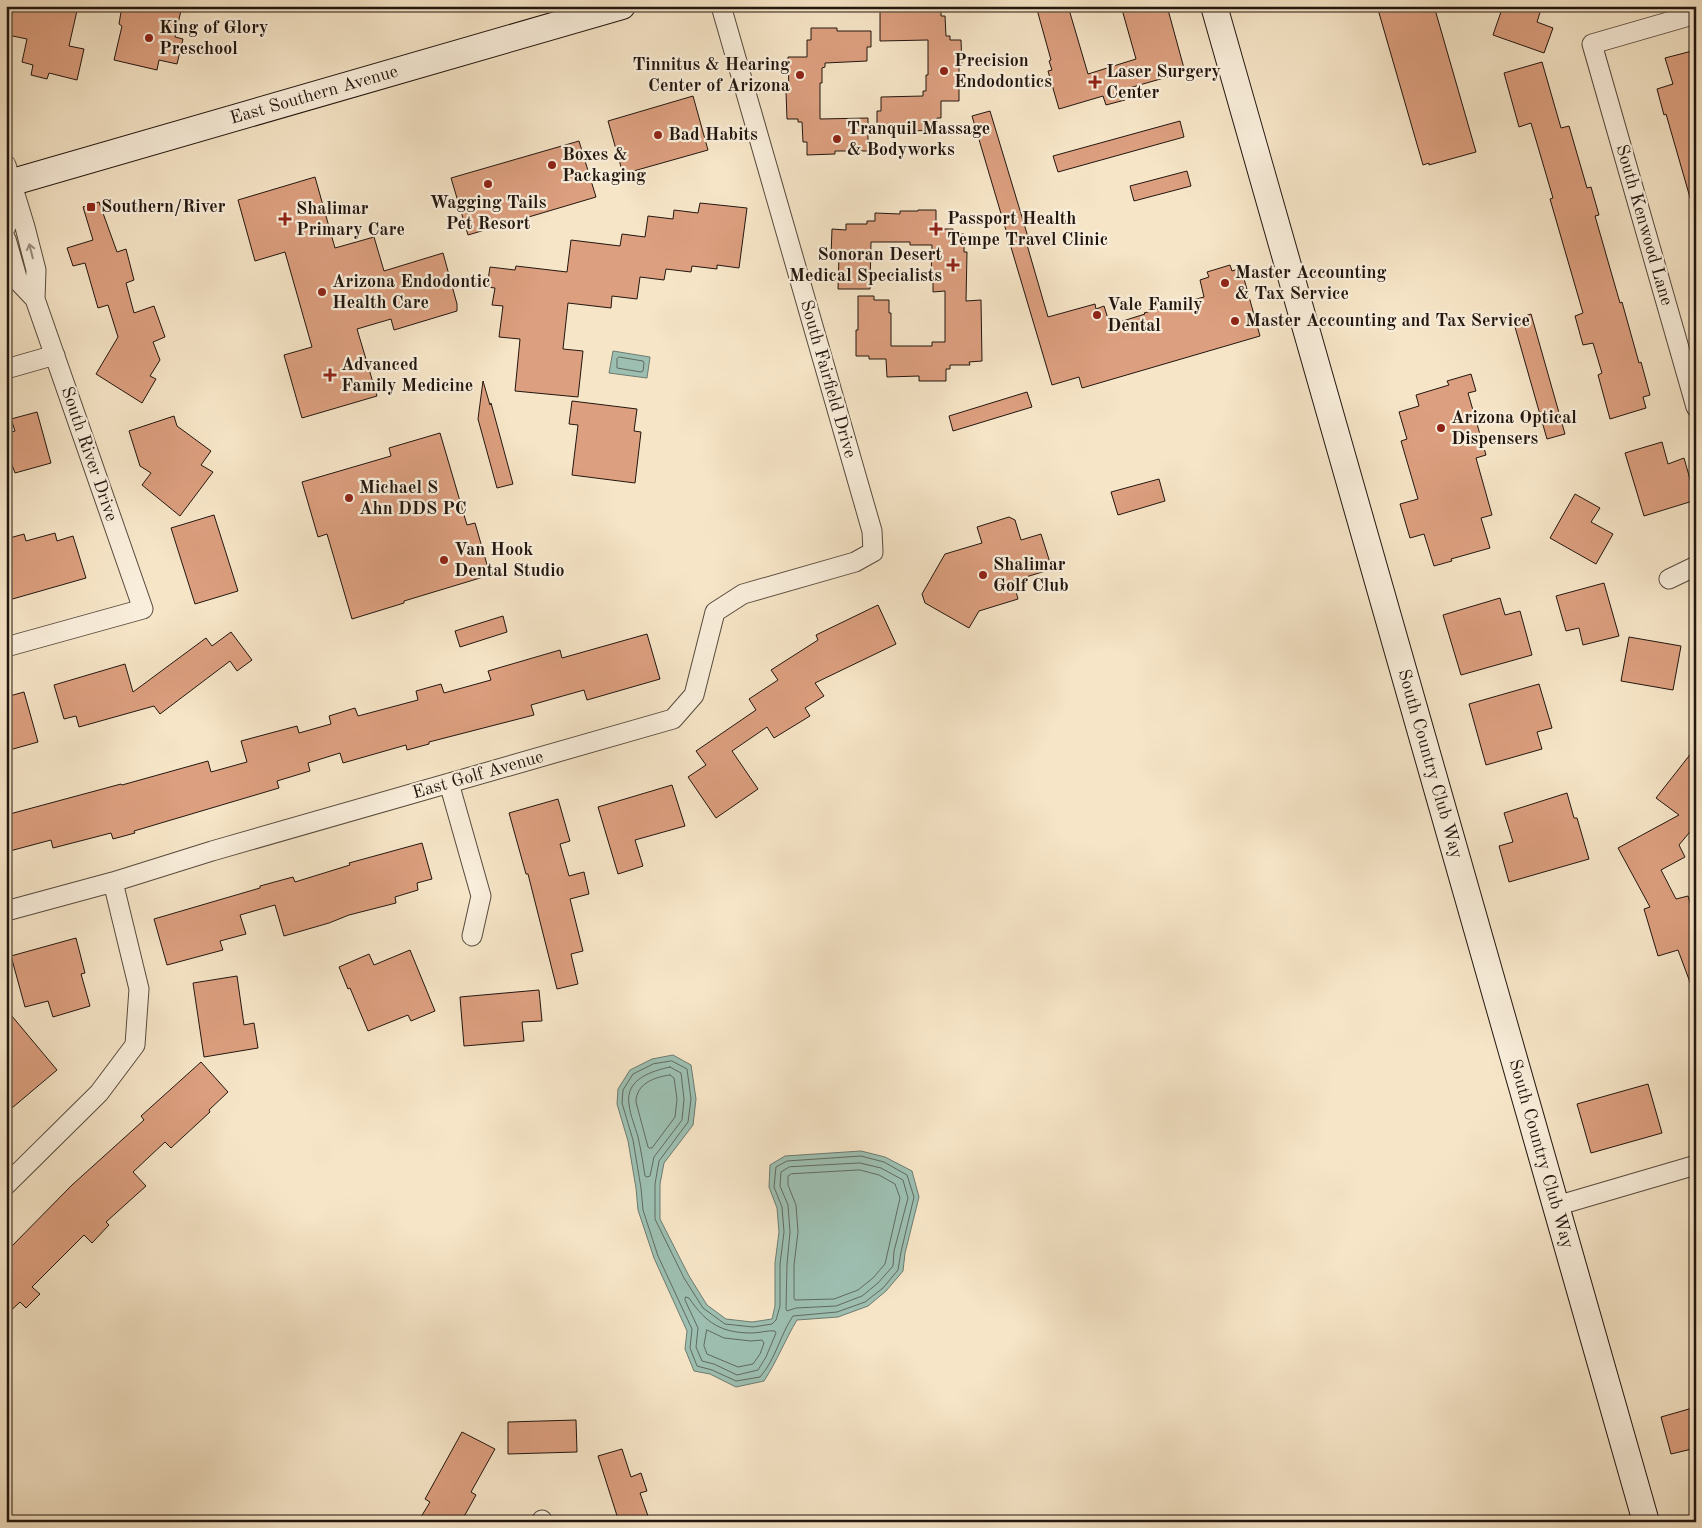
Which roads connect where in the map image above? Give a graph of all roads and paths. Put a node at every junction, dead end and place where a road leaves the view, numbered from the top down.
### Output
1 (622, 6) edge
2 (720, 6) edge
3 (1214, 6) edge
4 (1696, 14) edge
5 (8, 177) edge
6 (6, 227) edge
7 (6, 239) edge
8 (35, 299) junction
9 (55, 355) junction
10 (6, 369) edge
11 (1696, 407) edge
12 (873, 552) joint
13 (1696, 566) edge
14 (1669, 579) dead end
15 (6, 647) edge
16 (448, 783) junction
17 (113, 882) junction
18 (6, 911) edge
19 (472, 936) dead end
20 (1696, 1165) edge
21 (6, 1185) edge
22 (1556, 1206) junction
23 (1646, 1522) edge

1 - 5 street, East Southern Avenue
2 - 12 street, South Fairfield Drive
3 - 22 street, South Country Club Way
4 - 11 street, South Kenwood Lane
5 - 6 street
8 -> 5 street, South River Drive
7 - 8 street, South River Drive
8 - 9 street, South River Drive
9 - 10 street
9 - 15 street, South River Drive
12 - 16 street, East Golf Avenue
13 - 14 street
16 - 17 street, East Golf Avenue
16 - 19 street
17 - 18 street, East Golf Avenue
17 - 21 street
20 - 22 street
22 - 23 street, South Country Club Way

